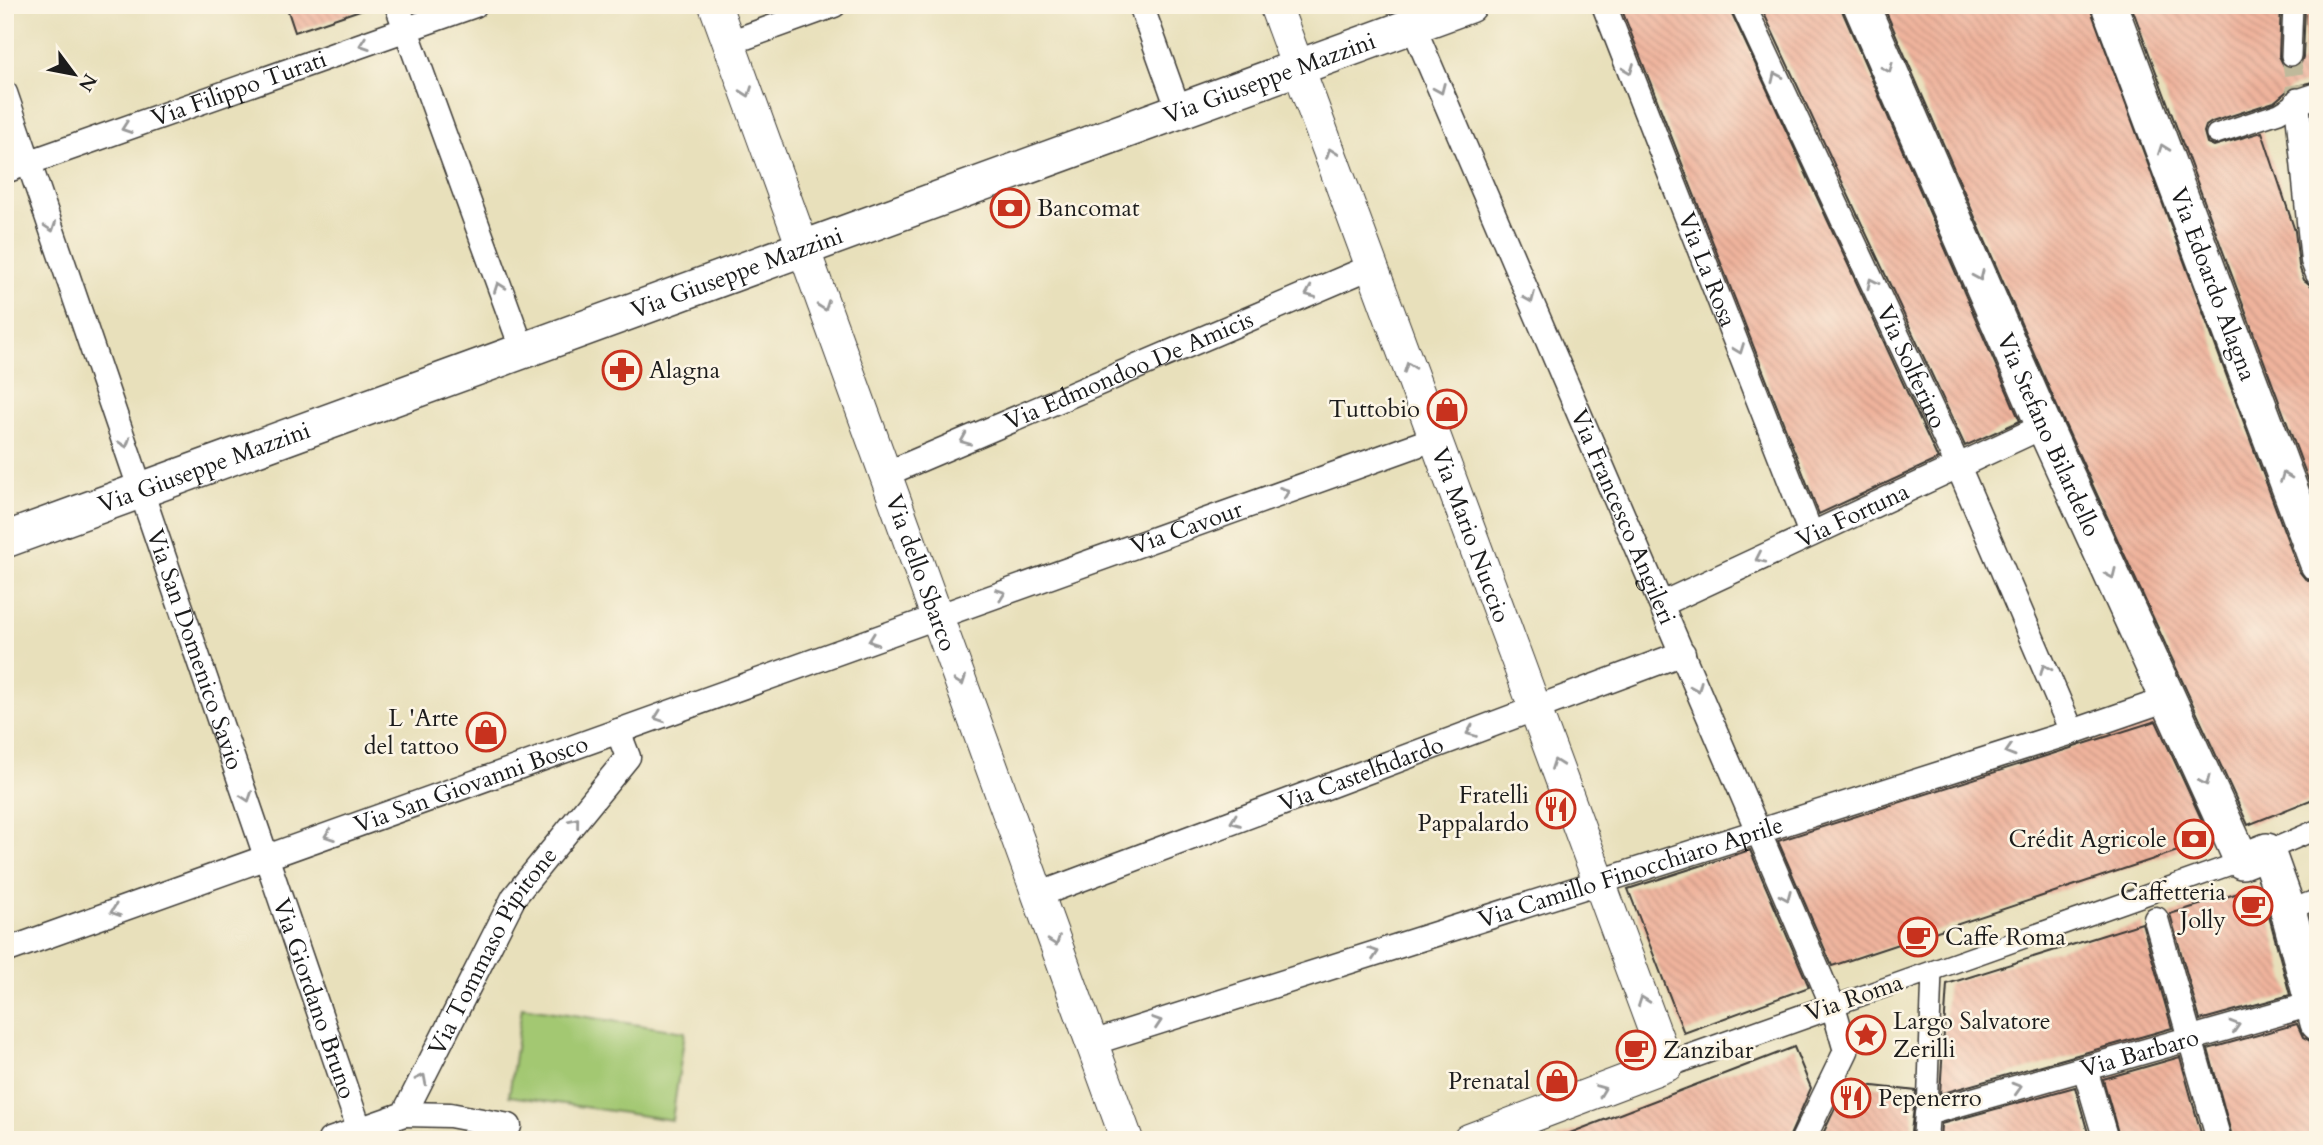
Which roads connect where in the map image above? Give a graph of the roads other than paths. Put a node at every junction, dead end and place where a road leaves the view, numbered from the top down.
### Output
1 (397, 5) edge
2 (475, 5) edge
3 (715, 5) edge
4 (834, 5) edge
5 (1141, 5) edge
6 (1275, 5) edge
7 (1469, 5) edge
8 (1604, 5) edge
9 (1743, 5) edge
10 (1861, 5) edge
11 (2109, 5) edge
12 (2293, 5) edge
13 (1413, 26) junction
14 (406, 30) junction
15 (729, 43) junction
16 (2291, 55) tunnel mouth
17 (1299, 68) junction
18 (5, 93) edge
19 (2304, 98) edge
20 (1179, 111) junction
21 (2216, 134) dead end
22 (29, 163) junction
23 (5, 171) edge
24 (804, 249) junction
25 (2316, 262) edge
26 (1373, 266) junction
27 (523, 351) junction
28 (2044, 426) junction
29 (1436, 438) junction
30 (1958, 466) junction
31 (886, 474) junction
32 (142, 491) junction
33 (1811, 534) junction
34 (5, 540) edge
35 (2318, 564) edge
36 (1662, 604) junction
37 (937, 617) junction
38 (1683, 653) junction
39 (2168, 699) junction
40 (1535, 708) junction
41 (618, 731) junction
42 (2072, 732) junction
43 (1758, 830) junction
44 (2318, 830) edge
45 (2255, 856) junction
46 (268, 857) junction
47 (1599, 881) junction
48 (2149, 894) junction
49 (1038, 895) junction
50 (2303, 905) edge
51 (2156, 919) joint
52 (5, 951) edge
53 (1932, 971) junction
54 (1833, 1006) junction
55 (2315, 1013) edge
56 (2190, 1039) junction
57 (1092, 1042) junction
58 (1667, 1065) junction
59 (2085, 1069) junction
60 (1927, 1113) junction
61 (404, 1114) junction
62 (509, 1126) dead end
63 (362, 1135) edge
64 (330, 1140) edge
65 (1127, 1140) edge
66 (1469, 1140) edge
67 (1803, 1140) edge
68 (1925, 1140) edge
69 (2106, 1140) edge
70 (2219, 1140) edge

1 - 14 street
2 - 14 street, Via Filippo Turati
3 - 15 street, Via dello Sbarco
4 - 15 street
5 - 20 street
6 - 17 street, Via Mario Nuccio
7 - 13 main road, Via Giuseppe Mazzini
8 -> 33 street, Via La Rosa
30 -> 9 street, Via Solferino
10 -> 28 main road, Via Stefano Bilardello
35 -> 11 main road, Via Edoardo Alagna
12 - 16 street
13 - 17 main road, Via Giuseppe Mazzini
13 -> 36 street, Via Francesco Angileri
14 -> 22 street, Via Filippo Turati
27 -> 14 street
15 -> 24 street, Via dello Sbarco
17 - 20 main road, Via Giuseppe Mazzini
26 -> 17 street, Via Mario Nuccio
18 - 22 street, Via San Domenico Savio
19 - 21 street
19 - 25 street
20 - 24 main road, Via Giuseppe Mazzini
22 - 23 street, Via Filippo Turati
22 -> 32 street, Via San Domenico Savio
24 - 27 main road, Via Giuseppe Mazzini
24 -> 31 street, Via dello Sbarco
29 -> 26 street, Via Mario Nuccio
26 -> 31 street, Via Edmondoo De Amicis
27 - 32 main road, Via Giuseppe Mazzini
28 - 30 street, Via Fortuna
28 -> 39 main road, Via Stefano Bilardello
37 -> 29 street, Via Cavour
29 - 40 street, Via Mario Nuccio
30 - 33 street, Via Fortuna
42 -> 30 street, Via Solferino
31 - 37 street, Via dello Sbarco
32 - 34 main road, Via Giuseppe Mazzini
32 -> 46 street, Via San Domenico Savio
33 -> 36 street, Via Fortuna
36 - 38 street, Via Francesco Angileri
37 -> 41 street, Via San Giovanni Bosco
37 -> 49 street, Via dello Sbarco
38 - 40 street, Via Castelfidardo
38 -> 43 street, Via Francesco Angileri
39 - 42 street, Via Camillo Finocchiaro Aprile
39 -> 45 main road, Via Stefano Bilardello
47 -> 40 street, Via Mario Nuccio
40 -> 49 street, Via Castelfidardo
41 -> 46 street, Via San Giovanni Bosco
61 -> 41 street, Via Tommaso Pipitone
42 -> 43 street, Via Camillo Finocchiaro Aprile
43 - 47 street, Via Camillo Finocchiaro Aprile
43 -> 54 street, Via Francesco Angileri
44 - 45 street, Via Roma
45 - 48 street, Via Roma
45 - 50 main road, Via Stefano Bilardello
46 -> 52 street, Via San Giovanni Bosco
46 - 63 street, Via Giordano Bruno
57 -> 47 street, Via Camillo Finocchiaro Aprile
58 -> 47 street, Via Mario Nuccio
48 - 51 street
48 - 53 street, Via Roma
49 -> 57 street, Via dello Sbarco
50 - 55 main road, Via Stefano Bilardello
51 - 56 street
53 - 54 street, Via Roma
53 - 60 street
54 - 58 street, Via Roma
54 - 67 street, Via Francesco Angileri
56 -> 55 street, Via Barbaro
56 - 59 street, Via Barbaro
56 - 70 street
57 - 65 street, Via dello Sbarco
66 -> 58 street, Via Roma
60 -> 59 street, Via Barbaro
59 - 69 street
60 - 68 street
61 - 62 street
61 - 63 street
63 - 64 street

